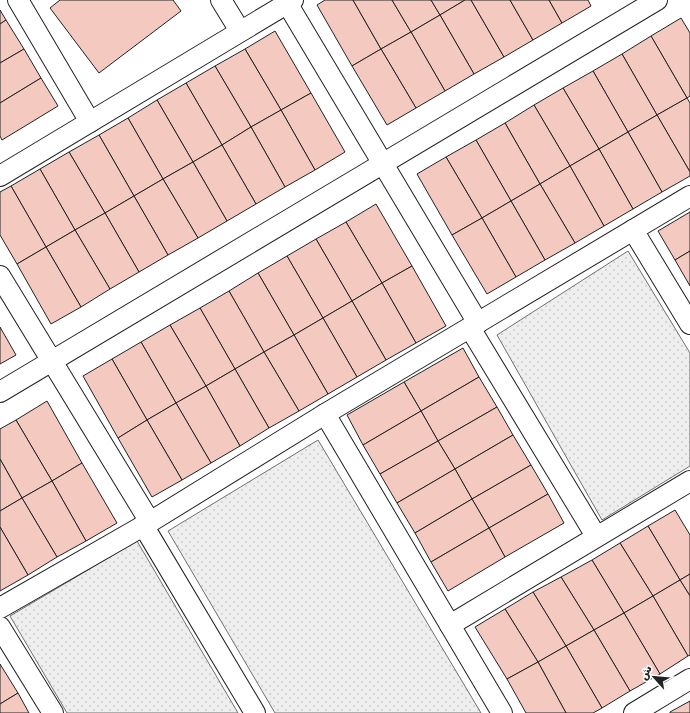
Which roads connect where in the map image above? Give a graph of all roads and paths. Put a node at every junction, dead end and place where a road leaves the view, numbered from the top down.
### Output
1 (18, 0) edge
2 (221, 0) edge
3 (658, 0) edge
4 (290, 2) edge
5 (240, 31) junction
6 (90, 122) junction
7 (384, 165) junction
8 (0, 176) edge
9 (690, 196) edge
10 (633, 230) junction
11 (0, 276) edge
12 (690, 324) edge
13 (474, 325) junction
14 (53, 360) junction
15 (0, 392) edge
16 (325, 414) junction
17 (690, 481) edge
18 (147, 524) junction
19 (596, 536) junction
20 (0, 608) edge
21 (450, 625) junction
22 (0, 627) edge
23 (690, 679) edge
24 (53, 713) edge
25 (255, 713) edge
26 (502, 713) edge
27 (634, 713) edge

1 - 6 street
2 - 5 street
3 - 7 street
4 - 5 street
4 - 7 street
5 - 6 street
6 - 8 street
7 - 13 street
7 - 14 street
9 - 10 street
10 - 12 street
10 - 13 street
11 - 14 street
13 - 16 street
13 - 19 street
14 - 15 street
14 - 18 street
16 - 18 street
16 - 21 street
17 - 19 street
18 - 20 street
18 - 25 street
19 - 21 street
21 - 26 street
22 - 24 street
23 - 27 street

